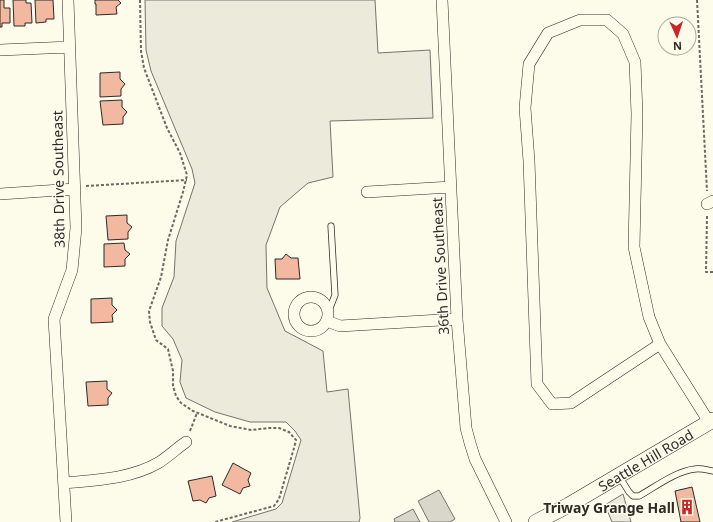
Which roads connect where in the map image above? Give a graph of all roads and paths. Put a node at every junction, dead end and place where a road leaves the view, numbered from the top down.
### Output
1 (68, 0) edge
2 (140, 0) edge
3 (442, 0) edge
4 (697, 0) edge
5 (70, 47) junction
6 (0, 50) edge
7 (187, 180) junction
8 (451, 187) junction
9 (75, 188) junction
10 (367, 192) dead end
11 (0, 194) edge
12 (710, 202) edge
13 (331, 226) dead end
14 (713, 272) edge
15 (328, 317) joint
16 (458, 319) junction
17 (660, 344) junction
18 (197, 413) junction
19 (712, 423) edge
20 (186, 442) joint
21 (713, 471) edge
22 (619, 476) junction
23 (64, 483) junction
24 (66, 522) edge
25 (215, 522) edge
26 (506, 522) edge
27 (536, 522) edge

1 - 5 street, 38th Drive Southeast
2 - 7 path
3 - 8 street, 36th Drive Southeast
4 - 12 path
5 - 6 street
5 - 9 street, 38th Drive Southeast
7 - 9 path
7 - 18 path
8 - 10 street
8 - 16 street, 36th Drive Southeast
9 - 11 street
9 - 23 street, 38th Drive Southeast
12 - 14 path
13 - 15 lane
15 - 16 street
16 - 26 street, 36th Drive Southeast
17 - 17 street
17 - 19 street
18 - 20 path
18 - 25 path
19 - 22 main road, Seattle Hill Road
20 - 23 street
21 - 22 lane
22 - 27 main road, Seattle Hill Road
23 - 24 street, 38th Drive Southeast

